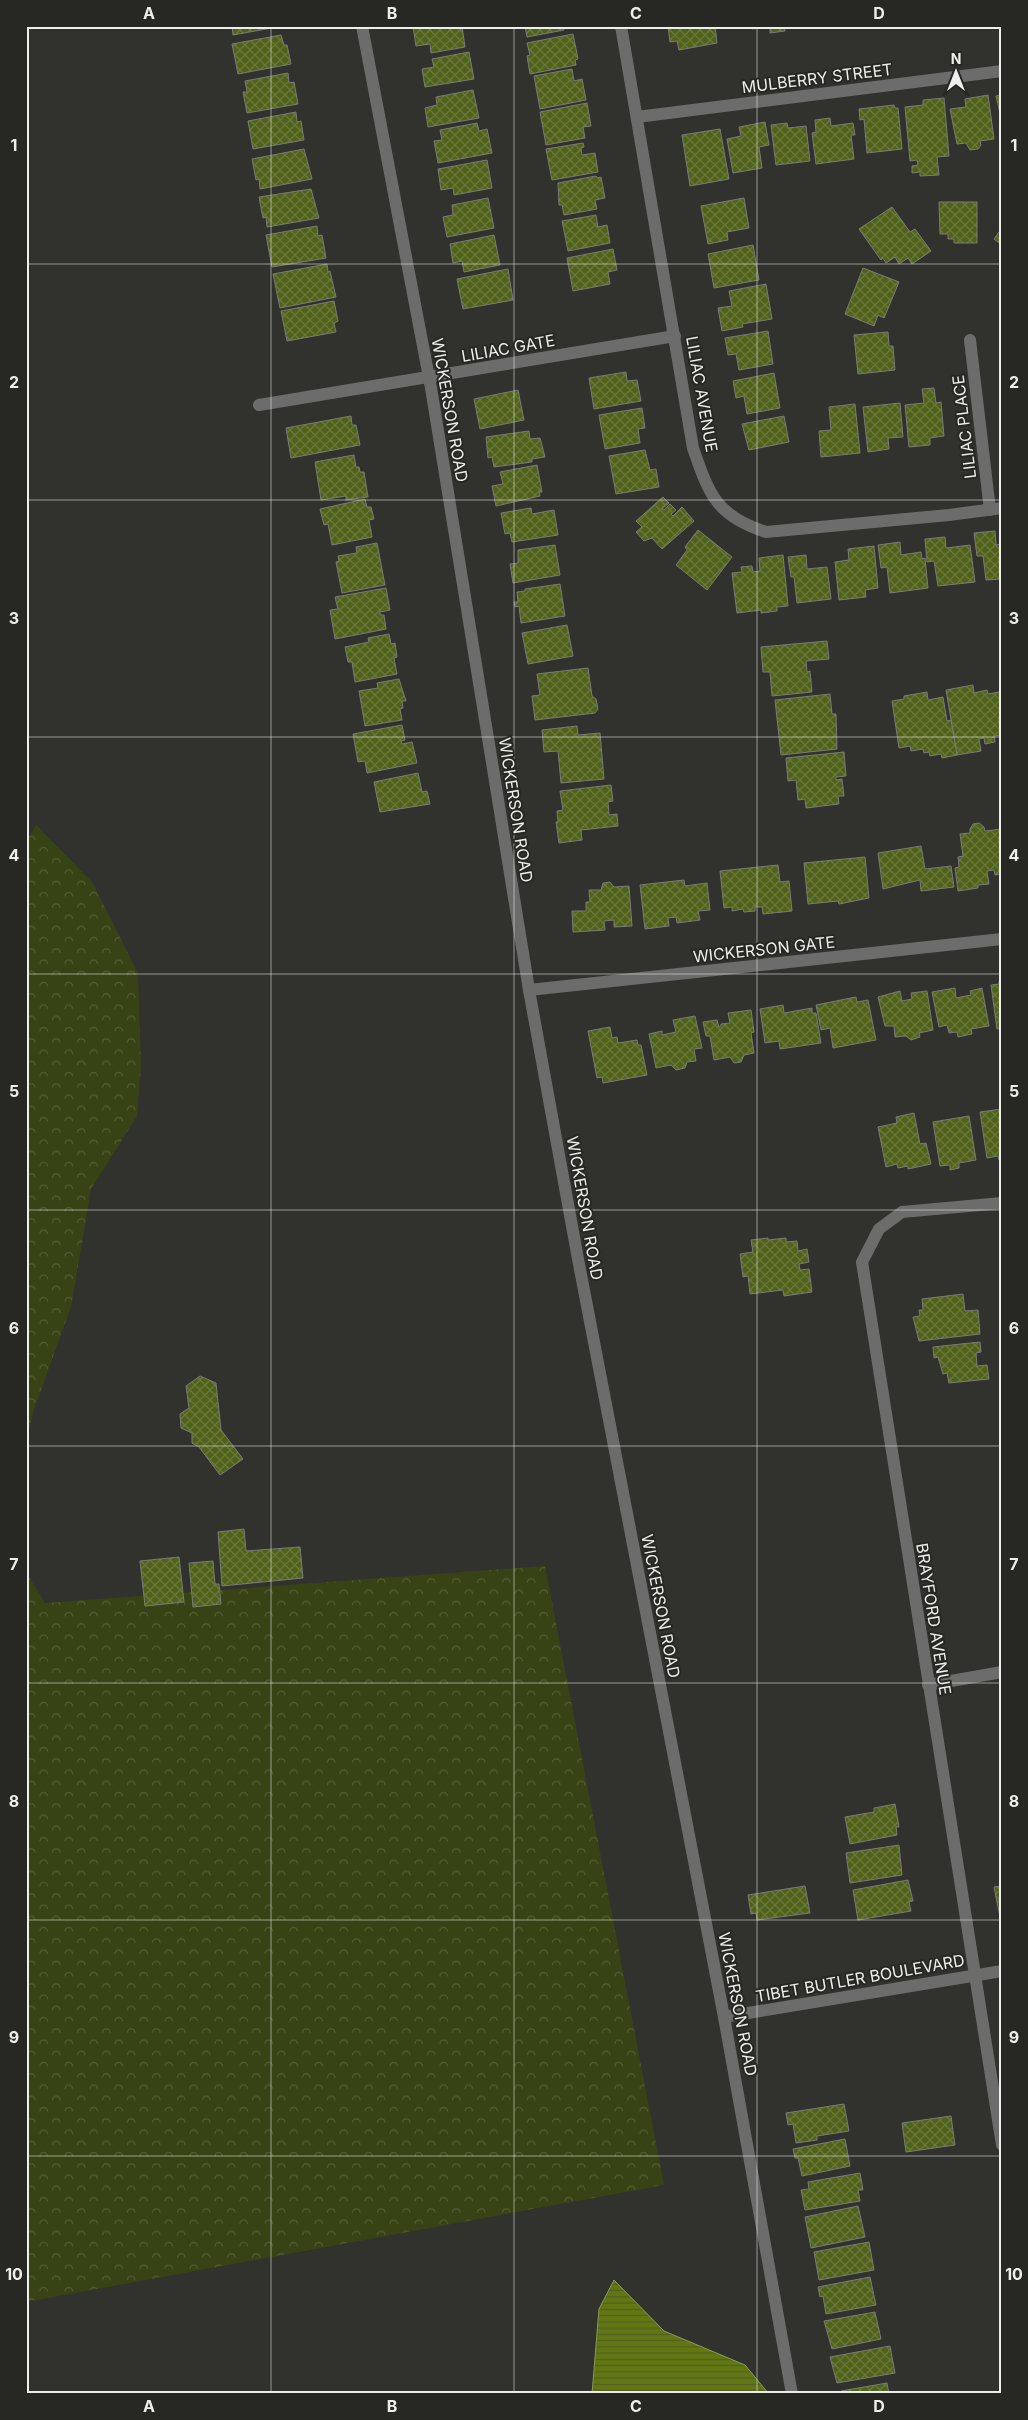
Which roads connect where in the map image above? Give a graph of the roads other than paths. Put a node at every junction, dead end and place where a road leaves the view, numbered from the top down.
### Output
1 (362, 26) edge
2 (621, 26) edge
3 (1002, 71) edge
4 (637, 117) junction
5 (675, 336) junction
6 (970, 340) dead end
7 (429, 378) junction
8 (259, 405) dead end
9 (996, 509) edge
10 (1002, 939) edge
11 (529, 990) junction
12 (1002, 1203) edge
13 (1002, 1672) edge
14 (928, 1685) junction
15 (1002, 1971) edge
16 (974, 1975) junction
17 (724, 2018) junction
18 (1002, 2145) edge
19 (792, 2394) edge

1 - 7 street, WICKERSON ROAD
2 - 4 street, LILIAC AVENUE
3 - 4 street, MULBERRY STREET
4 - 5 street, LILIAC AVENUE
5 - 7 street, LILIAC GATE
5 - 9 street, LILIAC AVENUE
6 - 9 street, LILIAC PLACE
7 - 8 street, LILIAC GATE
7 - 11 street, WICKERSON ROAD
10 - 11 street, WICKERSON GATE
11 - 17 street, WICKERSON ROAD
12 - 14 street, BRAYFORD AVENUE
13 - 14 street
14 - 16 street, BRAYFORD AVENUE
15 - 16 street, TIBET BUTLER BOULEVARD
16 - 17 street, TIBET BUTLER BOULEVARD
16 - 18 street, BRAYFORD AVENUE
17 - 19 street, WICKERSON ROAD

